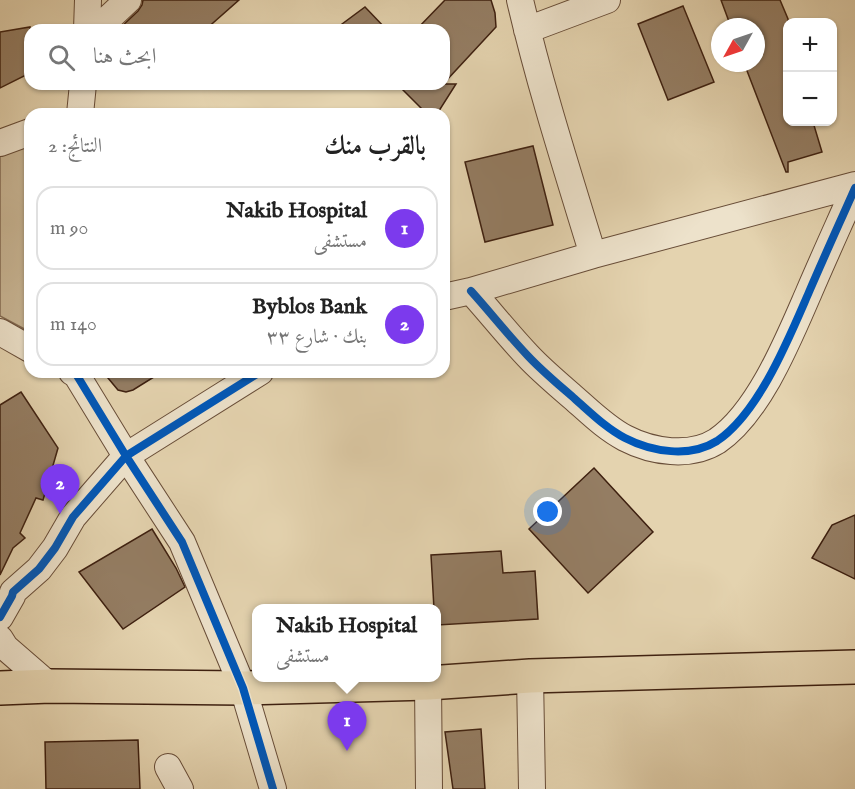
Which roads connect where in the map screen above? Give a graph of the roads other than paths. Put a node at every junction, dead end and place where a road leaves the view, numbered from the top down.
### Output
1 (88, 0) edge
2 (128, 0) edge
3 (520, 0) edge
4 (608, 0) edge
5 (87, 24) edge
6 (102, 24) edge
7 (527, 30) junction
8 (82, 90) edge
9 (80, 108) edge
10 (24, 134) edge
11 (0, 143) edge
12 (855, 186) edge
13 (593, 255) junction
14 (471, 291) junction
15 (450, 296) edge
16 (0, 332) edge
17 (24, 346) edge
18 (78, 378) edge
19 (250, 378) edge
20 (126, 456) junction
21 (6, 596) edge
22 (0, 617) edge
23 (0, 639) edge
24 (855, 667) edge
25 (530, 676) junction
26 (441, 681) edge
27 (428, 682) joint
28 (50, 686) junction
29 (0, 687) edge
30 (243, 688) junction
31 (168, 767) dead end
32 (180, 789) edge
33 (273, 789) edge
34 (429, 789) edge
35 (532, 789) edge

1 - 5 street
2 - 6 street
3 - 7 street
4 - 7 street
7 - 13 street
8 - 9 street
10 - 11 street
12 - 13 street
12 - 14 street
13 - 14 street
14 - 15 street
16 - 17 street
18 - 20 street
19 - 20 street
20 - 21 street
20 - 30 street
21 - 22 street
23 - 28 street
24 - 25 main road
25 - 26 main road
25 - 35 street
27 - 30 main road
27 - 34 street
28 - 29 main road
28 - 30 main road
30 - 33 street
31 - 32 street

